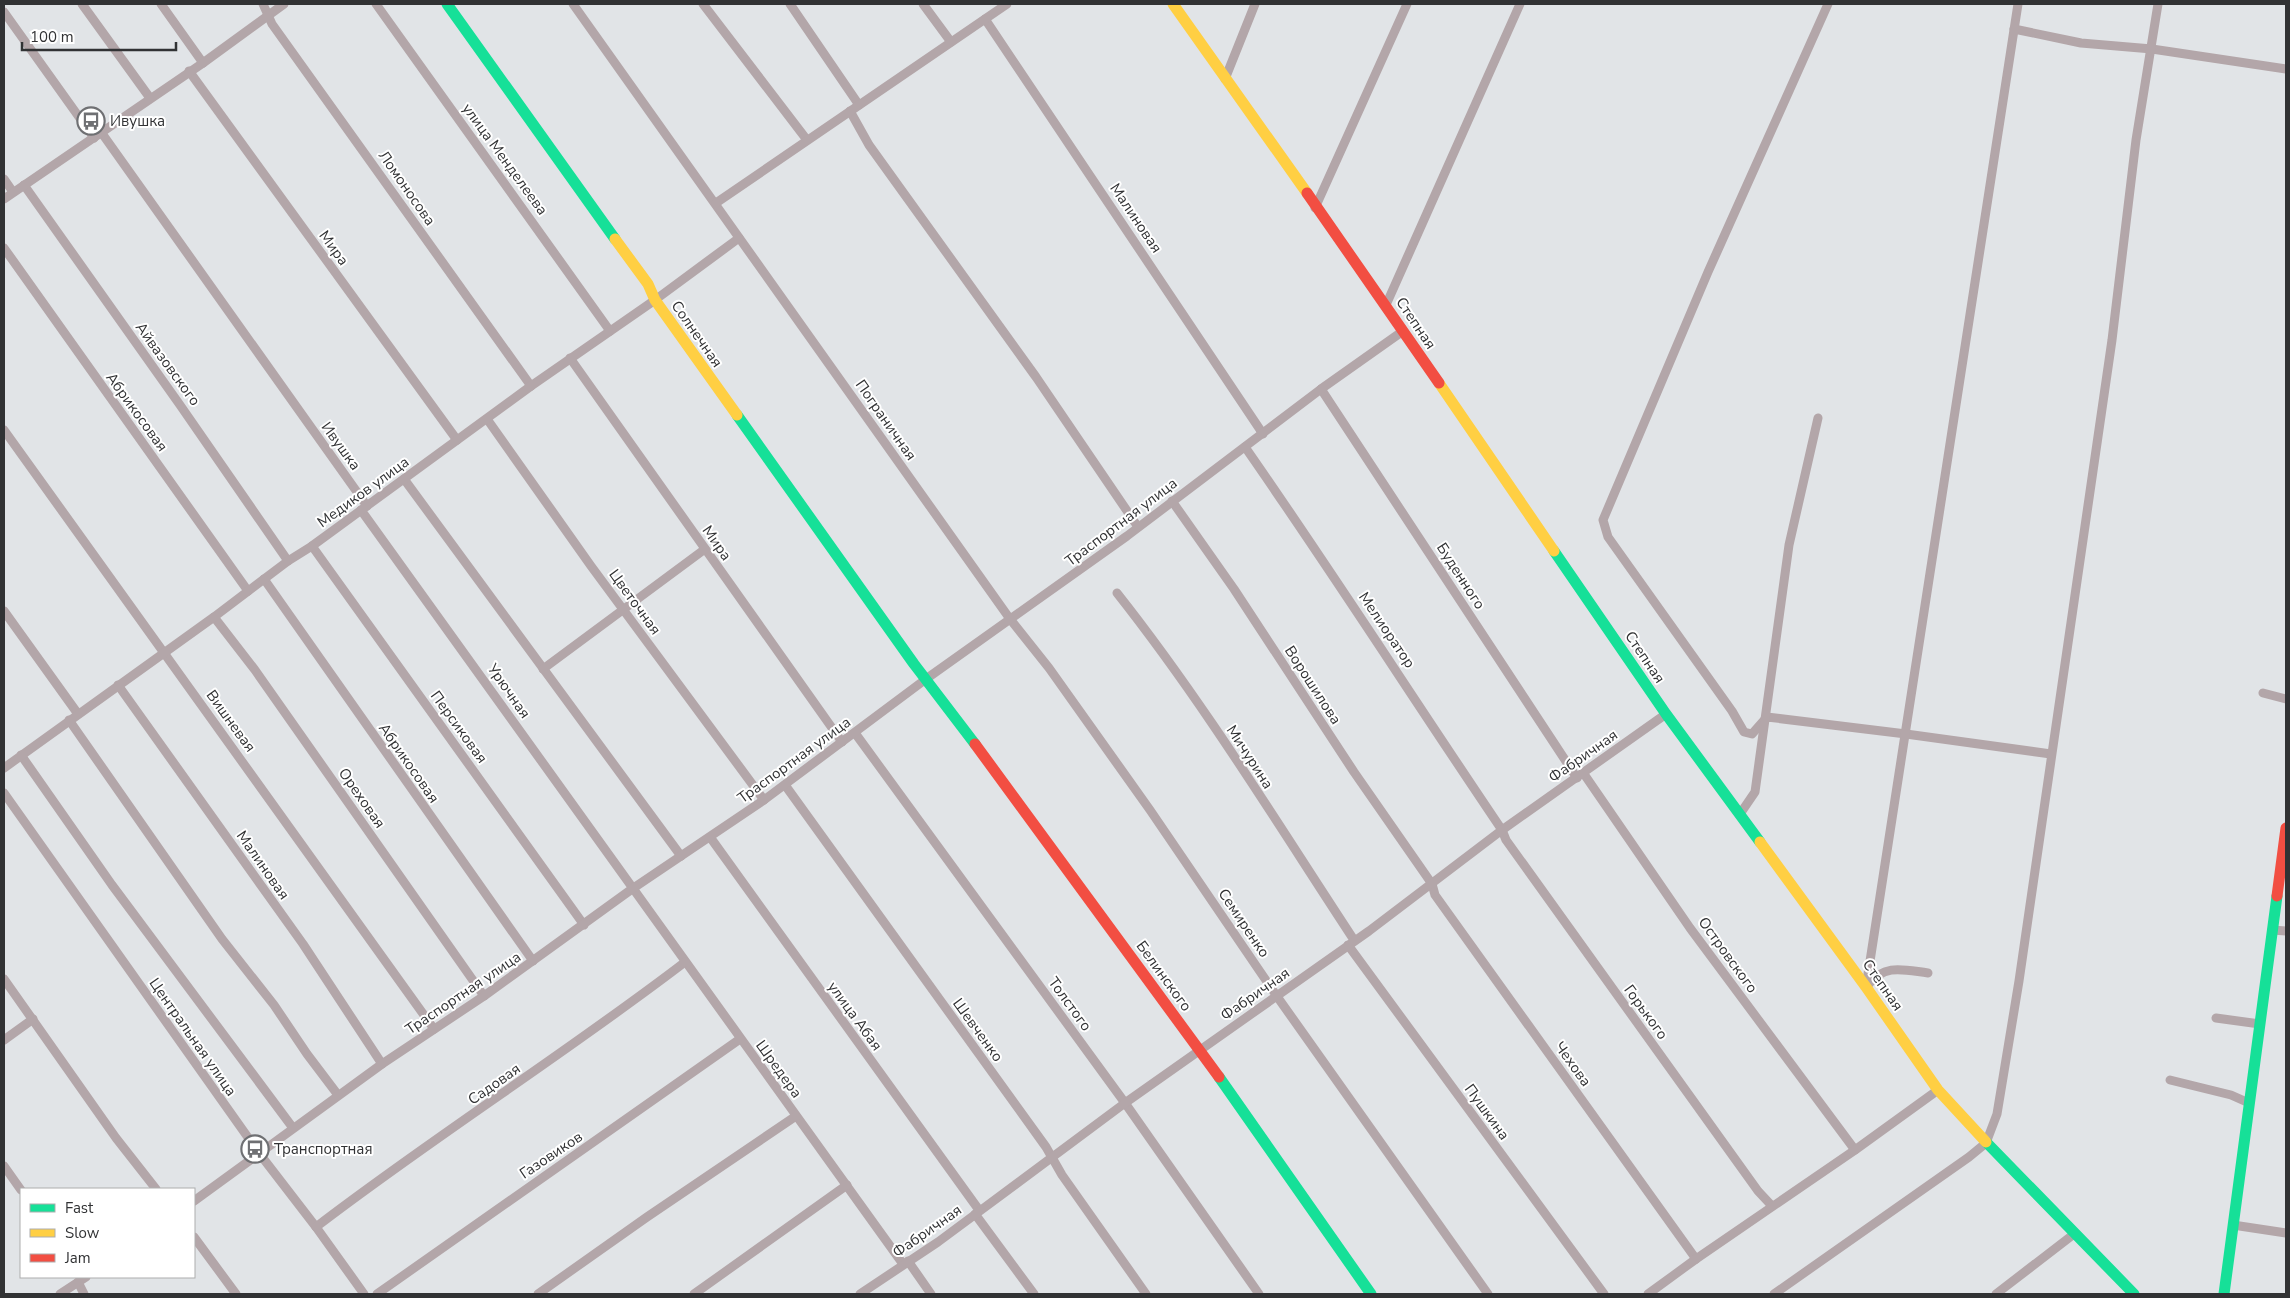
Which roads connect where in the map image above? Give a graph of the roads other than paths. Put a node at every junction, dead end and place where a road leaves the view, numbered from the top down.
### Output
1 (82, 4) edge
2 (160, 4) edge
3 (263, 4) edge
4 (284, 4) edge
5 (376, 4) edge
6 (447, 4) edge
7 (573, 4) edge
8 (703, 4) edge
9 (790, 4) edge
10 (923, 4) edge
11 (1007, 4) edge
12 (1173, 4) edge
13 (1255, 4) edge
14 (1407, 4) edge
15 (1520, 4) edge
16 (1828, 4) edge
17 (2018, 4) edge
18 (2158, 4) edge
19 (4, 12) edge
20 (268, 14) junction
21 (985, 19) junction
22 (2014, 29) junction
23 (950, 42) junction
24 (2152, 49) junction
25 (203, 63) junction
26 (2286, 69) edge
27 (189, 71) junction
28 (1225, 79) junction
29 (150, 98) junction
30 (859, 105) junction
31 (850, 111) junction
32 (97, 135) junction
33 (808, 140) junction
34 (4, 179) edge
35 (24, 185) junction
36 (13, 192) junction
37 (4, 199) edge
38 (716, 203) junction
39 (1315, 208) junction
40 (739, 238) junction
41 (4, 248) edge
42 (655, 300) junction
43 (1386, 305) junction
44 (610, 331) junction
45 (1403, 332) junction
46 (570, 358) junction
47 (531, 386) junction
48 (1321, 389) junction
49 (1818, 418) dead end
50 (486, 419) junction
51 (4, 430) edge
52 (1263, 434) junction
53 (457, 440) junction
54 (1245, 447) junction
55 (404, 479) junction
56 (1172, 501) junction
57 (364, 508) junction
58 (1138, 527) junction
59 (312, 546) junction
60 (705, 549) junction
61 (288, 561) junction
62 (264, 579) junction
63 (248, 591) junction
64 (1116, 593) dead end
65 (623, 610) junction
66 (4, 611) edge
67 (214, 617) junction
68 (1010, 619) junction
69 (164, 653) junction
70 (543, 669) junction
71 (926, 679) junction
72 (118, 685) junction
73 (2263, 693) dead end
74 (2286, 699) edge
75 (78, 714) junction
76 (1666, 714) junction
77 (1767, 718) junction
78 (69, 720) junction
79 (855, 733) junction
80 (1906, 734) junction
81 (842, 742) junction
82 (2051, 754) junction
83 (22, 755) junction
84 (4, 768) edge
85 (1581, 776) junction
86 (785, 785) junction
87 (4, 793) edge
88 (764, 800) junction
89 (1740, 814) junction
90 (2286, 828) edge
91 (1502, 830) junction
92 (710, 837) junction
93 (681, 856) junction
94 (1432, 884) junction
95 (632, 889) junction
96 (584, 926) junction
97 (2272, 930) junction
98 (2286, 931) edge
99 (1351, 943) junction
100 (534, 961) junction
101 (685, 962) junction
102 (1928, 973) dead end
103 (4, 979) edge
104 (1866, 987) junction
105 (1276, 995) junction
106 (484, 996) junction
107 (2216, 1018) dead end
108 (33, 1019) junction
109 (2260, 1024) junction
110 (434, 1029) junction
111 (740, 1039) junction
112 (4, 1040) edge
113 (1200, 1050) junction
114 (382, 1064) junction
115 (2170, 1080) dead end
116 (1938, 1090) junction
117 (338, 1095) junction
118 (1125, 1103) junction
119 (2249, 1103) junction
120 (796, 1116) junction
121 (293, 1128) junction
122 (1986, 1143) junction
123 (1855, 1150) junction
124 (259, 1153) junction
125 (1051, 1157) junction
126 (4, 1166) edge
127 (847, 1185) junction
128 (155, 1188) edge
129 (20, 1189) edge
130 (195, 1200) edge
131 (1772, 1206) junction
132 (977, 1212) junction
133 (2233, 1226) junction
134 (316, 1227) junction
135 (2074, 1234) junction
136 (2286, 1234) edge
137 (195, 1238) edge
138 (1696, 1259) junction
139 (906, 1263) junction
140 (82, 1278) edge
141 (60, 1294) edge
142 (84, 1294) edge
143 (236, 1294) edge
144 (364, 1294) edge
145 (377, 1294) edge
146 (538, 1294) edge
147 (694, 1294) edge
148 (860, 1294) edge
149 (931, 1294) edge
150 (1034, 1294) edge
151 (1146, 1294) edge
152 (1259, 1294) edge
153 (1371, 1294) edge
154 (1488, 1294) edge
155 (1604, 1294) edge
156 (1648, 1294) edge
157 (1774, 1294) edge
158 (1996, 1294) edge
159 (2134, 1294) edge
160 (2224, 1294) edge

1 - 29 street
2 - 25 street
3 - 20 street, Ломоносова
4 - 20 street
5 - 44 street, улица Менделеева
6 - 42 street, Солнечная
7 - 38 street, Пограничная
8 - 33 street
9 - 30 street
10 - 23 street
11 - 21 street
12 - 28 street, Степная
13 - 28 street
14 - 39 street
15 - 43 street
16 - 77 street
17 - 22 street
18 - 24 street
19 - 32 street, Ивушка
20 - 25 street
20 - 47 street, Ломоносова
21 - 23 street
21 - 52 street, Малиновая
22 - 24 street
22 - 80 street
23 - 30 street
24 - 26 street
24 - 82 street
25 - 27 street
27 - 29 street
27 - 53 street, Мира
28 - 39 street, Степная
29 - 32 street
30 - 31 street
31 - 33 street
31 - 58 street
32 - 35 street
32 - 57 street, Ивушка
33 - 38 street
34 - 36 street
35 - 36 street
35 - 61 street, Айвазовского
36 - 37 street
38 - 40 street, Пограничная
39 - 43 street, Степная
40 - 42 street, Медиков улица
40 - 68 street, Пограничная
41 - 63 street, Абрикосовая
42 - 44 street, Медиков улица
42 - 71 street, Солнечная
43 - 45 street, Степная
44 - 46 street, Медиков улица
45 - 48 street, Траспортная улица
45 - 76 street, Степная
46 - 47 street, Медиков улица
46 - 60 street, Мира
47 - 50 street, Медиков улица
48 - 52 street, Траспортная улица
48 - 85 street, Буденного
49 - 77 street
50 - 53 street, Медиков улица
50 - 65 street, Цветочная
51 - 69 street, Вишневая
52 - 54 street, Траспортная улица
53 - 55 street, Медиков улица
54 - 56 street, Траспортная улица
54 - 91 street, Мелиоратор
55 - 57 street, Медиков улица
55 - 70 street
56 - 58 street, Траспортная улица
56 - 94 street, Ворошилова
57 - 59 street, Медиков улица
57 - 95 street, Урючная
58 - 68 street, Траспортная улица
59 - 61 street, Медиков улица
59 - 96 street, Персиковая
60 - 65 street
60 - 81 street, Мира
61 - 62 street, Медиков улица
62 - 63 street, Медиков улица
62 - 100 street, Абрикосовая
63 - 67 street, Медиков улица
64 - 99 street, Мичурина
65 - 70 street
65 - 88 street, Цветочная
66 - 75 street
67 - 69 street, Медиков улица
67 - 106 street, Ореховая
68 - 71 street, Траспортная улица
68 - 105 street, Семиренко
69 - 72 street, Медиков улица
69 - 110 street, Вишневая
70 - 93 street
71 - 79 street, Траспортная улица
71 - 113 street, Белинского
72 - 75 street, Медиков улица
72 - 114 street, Малиновая
73 - 74 street
75 - 78 street, Медиков улица
76 - 85 street, Фабричная
76 - 89 street, Степная
77 - 80 street
77 - 89 street
78 - 83 street, Медиков улица
78 - 117 street
79 - 81 street, Траспортная улица
79 - 118 street, Толстого
80 - 82 street
80 - 104 street
81 - 86 street, Траспортная улица
82 - 122 street
83 - 84 street, Медиков улица
83 - 121 street
85 - 91 street, Фабричная
85 - 123 street, Островского
86 - 88 street, Траспортная улица
86 - 125 street, Шевченко
87 - 124 street, Центральная улица
88 - 92 street, Траспортная улица
89 - 104 street, Степная
90 - 97 street
91 - 94 street, Фабричная
91 - 131 street, Горького
92 - 93 street, Траспортная улица
92 - 132 street, улица Абая
93 - 95 street, Траспортная улица
94 - 99 street, Фабричная
94 - 138 street, Чехова
95 - 96 street, Траспортная улица
95 - 101 street, Шредера
96 - 100 street, Траспортная улица
97 - 98 street
97 - 109 street
99 - 105 street, Фабричная
99 - 155 street, Пушкина
100 - 106 street, Траспортная улица
101 - 111 street, Шредера
101 - 134 street, Садовая
102 - 104 street
103 - 108 street
104 - 116 street, Степная
105 - 113 street, Фабричная
105 - 154 street, Семиренко
106 - 110 street, Траспортная улица
107 - 109 street
108 - 112 street
108 - 128 street
109 - 119 street
110 - 114 street, Траспортная улица
111 - 120 street, Шредера
111 - 145 street, Газовиков
113 - 118 street, Фабричная
113 - 153 street, Белинского
114 - 117 street, Траспортная улица
115 - 119 street
116 - 122 street, Степная
116 - 123 street
117 - 121 street, Траспортная улица
118 - 125 street, Фабричная
118 - 152 street, Толстого
119 - 133 street
120 - 127 street, Шредера
120 - 146 street
121 - 124 street, Траспортная улица
122 - 135 street, Степная
122 - 157 street
123 - 131 street
124 - 130 street, Траспортная улица
124 - 134 street, Центральная улица
125 - 132 street, Фабричная
125 - 151 street, Шевченко
126 - 129 street
127 - 139 street, Шредера
127 - 147 street
131 - 138 street
132 - 139 street, Фабричная
132 - 150 street, улица Абая
133 - 136 street
133 - 160 street
134 - 144 street, Центральная улица
135 - 158 street
135 - 159 street, Степная
137 - 143 street
138 - 156 street
139 - 148 street, Фабричная
139 - 149 street, Шредера
140 - 141 street
140 - 142 street

